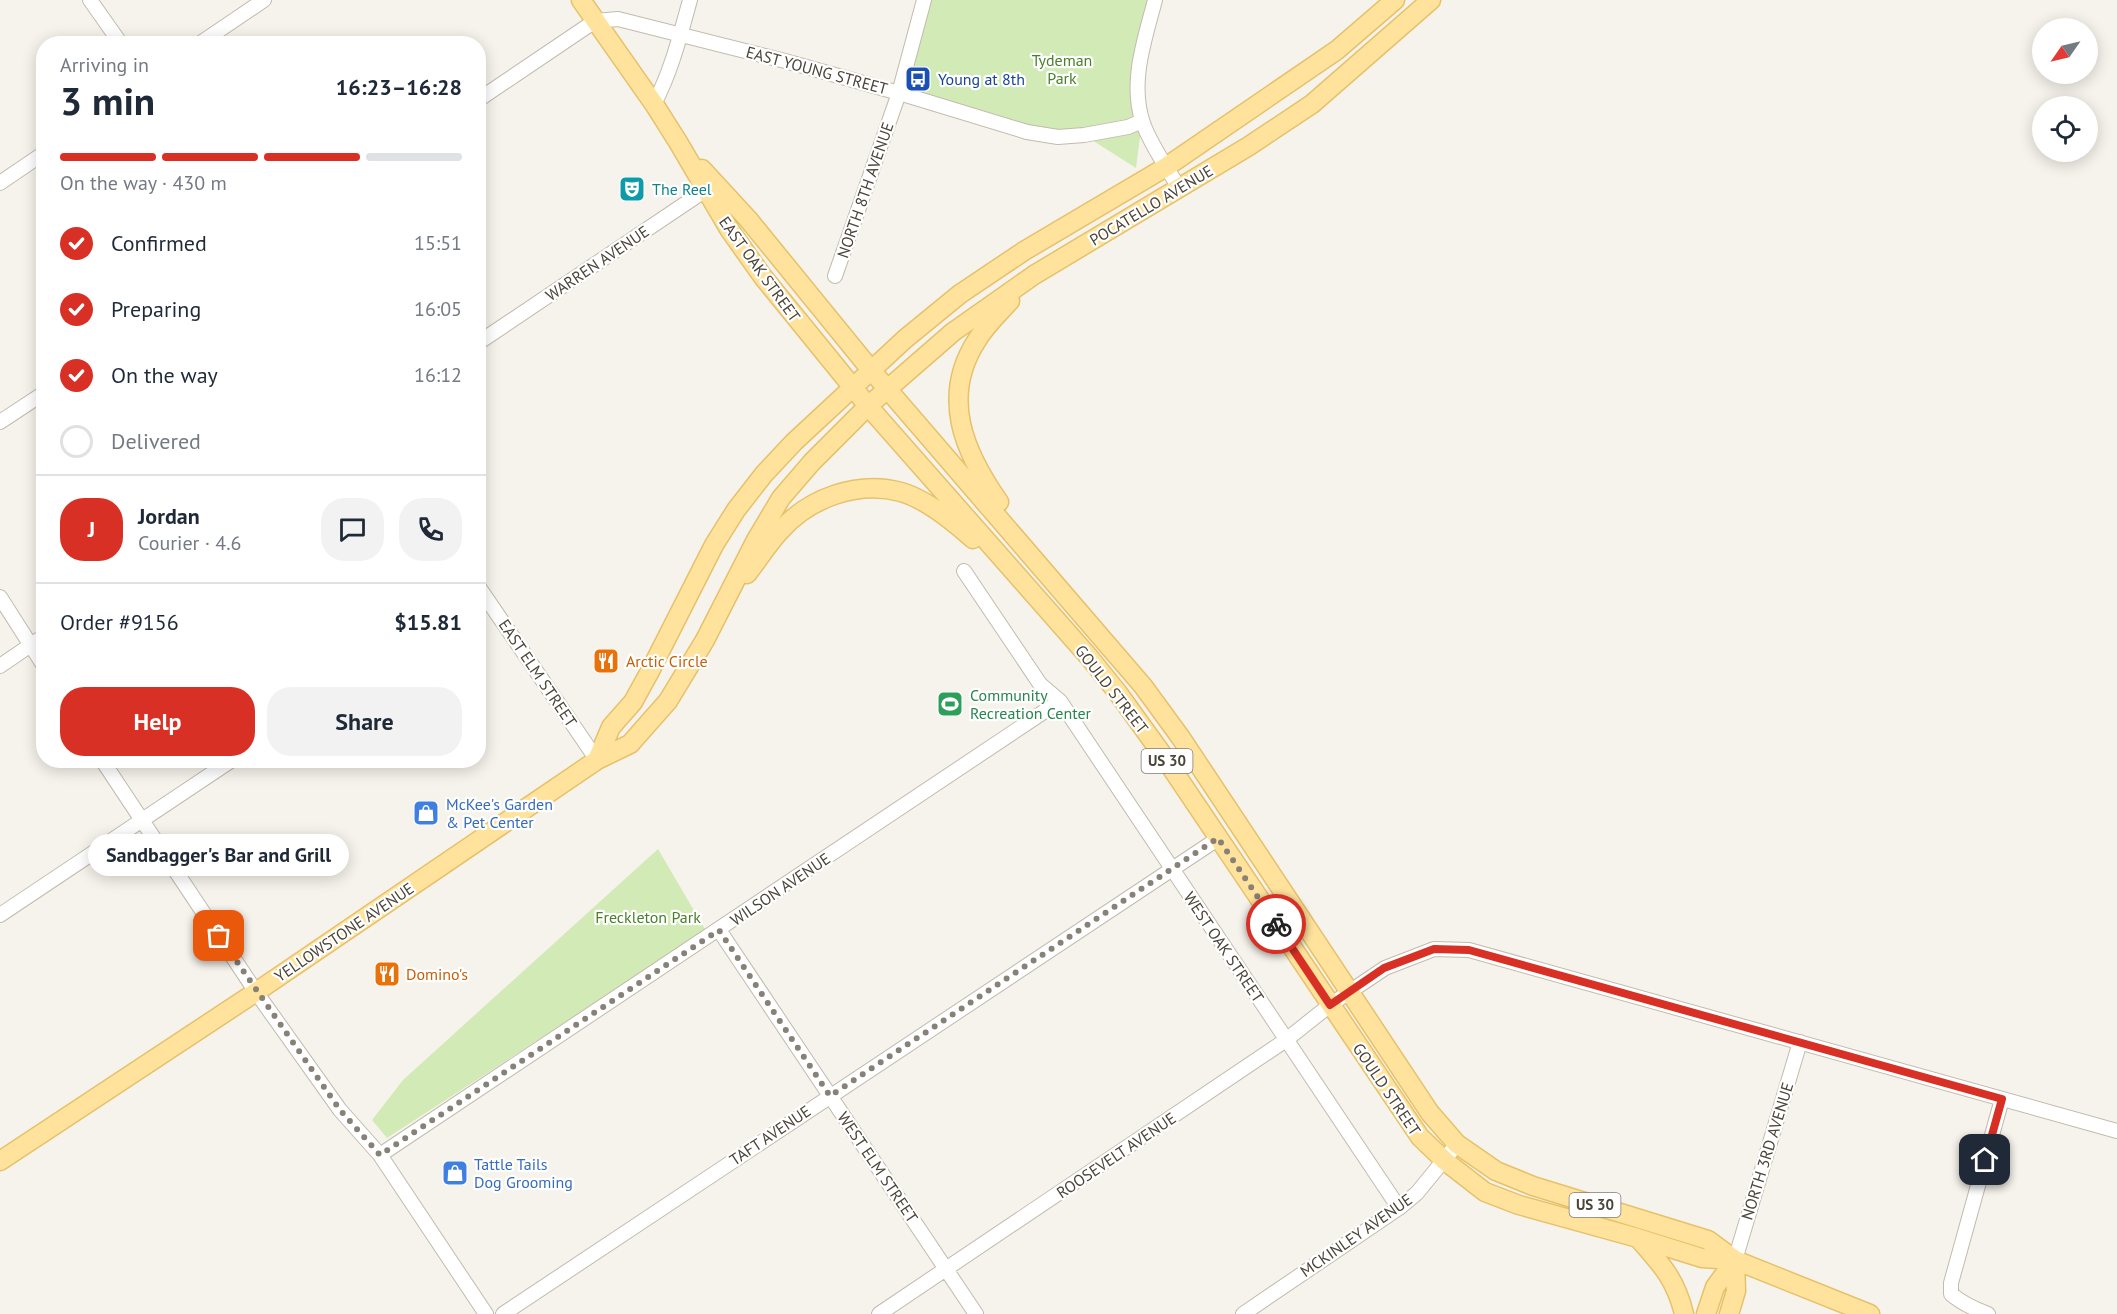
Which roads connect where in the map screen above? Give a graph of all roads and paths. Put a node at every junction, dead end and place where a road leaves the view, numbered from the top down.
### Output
1 (90, 0) edge
2 (264, 0) edge
3 (581, 0) edge
4 (690, 0) edge
5 (924, 0) edge
6 (1155, 0) edge
7 (1395, 0) edge
8 (1431, 0) edge
9 (595, 21) junction
10 (682, 34) junction
11 (115, 36) edge
12 (211, 36) edge
13 (899, 93) junction
14 (486, 95) edge
15 (654, 104) junction
16 (1142, 122) junction
17 (36, 158) edge
18 (1166, 167) junction
19 (0, 183) edge
20 (711, 187) junction
21 (1179, 188) junction
22 (1034, 275) junction
23 (835, 276) dead end
24 (486, 338) edge
25 (871, 370) junction
26 (852, 388) junction
27 (887, 388) junction
28 (36, 398) edge
29 (868, 406) junction
30 (0, 422) edge
31 (1028, 551) junction
32 (964, 571) dead end
33 (0, 597) edge
34 (726, 599) junction
35 (1039, 600) junction
36 (486, 601) edge
37 (36, 642) edge
38 (31, 645) junction
39 (36, 653) edge
40 (0, 666) edge
41 (1059, 701) junction
42 (597, 760) junction
43 (107, 768) edge
44 (220, 768) edge
45 (141, 820) junction
46 (1218, 838) junction
47 (1172, 868) junction
48 (0, 915) edge
49 (719, 930) junction
50 (1349, 991) junction
51 (256, 992) junction
52 (1330, 1005) junction
53 (1286, 1040) junction
54 (1800, 1042) junction
55 (830, 1096) junction
56 (2002, 1099) junction
57 (2117, 1131) edge
58 (1457, 1144) junction
59 (380, 1155) junction
60 (0, 1161) edge
61 (1444, 1161) junction
62 (1399, 1208) junction
63 (1638, 1238) junction
64 (1735, 1260) junction
65 (947, 1269) junction
66 (1868, 1313) edge
67 (486, 1314) edge
68 (503, 1314) edge
69 (879, 1314) edge
70 (976, 1314) edge
71 (1243, 1314) edge
72 (1684, 1314) edge
73 (1706, 1314) edge
74 (1730, 1314) edge
75 (1988, 1314) edge

1 - 11 street
2 - 12 street
3 - 9 main road, EAST OAK STREET
4 - 10 street
5 - 13 street, NORTH 8TH AVENUE
6 - 16 street
7 - 18 main road, POCATELLO AVENUE
8 - 21 main road, POCATELLO AVENUE
9 - 10 street, EAST YOUNG STREET
9 - 14 street
9 - 15 main road, EAST OAK STREET
10 - 13 street, EAST YOUNG STREET
10 - 15 street
13 - 16 street, EAST YOUNG STREET
13 - 23 street, NORTH 8TH AVENUE
15 - 20 main road, EAST OAK STREET
16 - 18 street
17 - 19 street
18 - 21 street
18 - 25 main road, POCATELLO AVENUE
20 - 24 street, WARREN AVENUE
20 - 25 main road, EAST OAK STREET
20 - 26 main road, EAST OAK STREET
21 - 22 main road, POCATELLO AVENUE
22 - 27 main road, POCATELLO AVENUE
22 - 31 main road, US 30
25 - 26 main road, POCATELLO AVENUE
25 - 27 main road, GOULD STREET
26 - 29 main road, GOULD STREET / US 30
26 - 42 main road
27 - 29 main road, POCATELLO AVENUE
27 - 31 main road, GOULD STREET
28 - 30 street
29 - 34 main road, YELLOWSTONE AVENUE
29 - 35 main road, GOULD STREET / US 30
31 - 50 main road, GOULD STREET / US 30
32 - 41 street, WEST OAK STREET
33 - 38 street
34 - 35 main road
34 - 42 main road, YELLOWSTONE AVENUE
35 - 46 main road, GOULD STREET / US 30
36 - 42 street, EAST ELM STREET
37 - 38 street
38 - 39 street
38 - 40 street
41 - 47 street, WEST OAK STREET
41 - 49 street, WILSON AVENUE
42 - 51 main road, YELLOWSTONE AVENUE
43 - 45 street
44 - 45 street
45 - 48 street
45 - 51 street
46 - 47 street, TAFT AVENUE
46 - 52 main road, GOULD STREET / US 30
47 - 53 street, WEST OAK STREET
47 - 55 street, TAFT AVENUE
49 - 55 street, WEST ELM STREET
49 - 59 street, WILSON AVENUE
50 - 52 street, ROOSEVELT AVENUE
50 - 54 street, ROOSEVELT AVENUE
50 - 58 main road, GOULD STREET / US 30
51 - 59 street
51 - 60 main road, YELLOWSTONE AVENUE
52 - 53 street, ROOSEVELT AVENUE
52 - 61 main road, GOULD STREET / US 30
53 - 62 street, WEST OAK STREET
53 - 65 street, ROOSEVELT AVENUE
54 - 56 street, ROOSEVELT AVENUE
54 - 64 street, NORTH 3RD AVENUE
55 - 65 street, WEST ELM STREET
55 - 68 street, TAFT AVENUE
56 - 57 street, ROOSEVELT AVENUE
56 - 75 street
58 - 61 street, MCKINLEY AVENUE
58 - 64 main road, US 30
59 - 67 street
61 - 62 street, MCKINLEY AVENUE
61 - 63 main road, US 30
62 - 71 street, MCKINLEY AVENUE
63 - 64 main road
63 - 72 main road
64 - 66 main road
64 - 73 main road
64 - 74 main road
65 - 69 street, ROOSEVELT AVENUE
65 - 70 street, WEST ELM STREET

